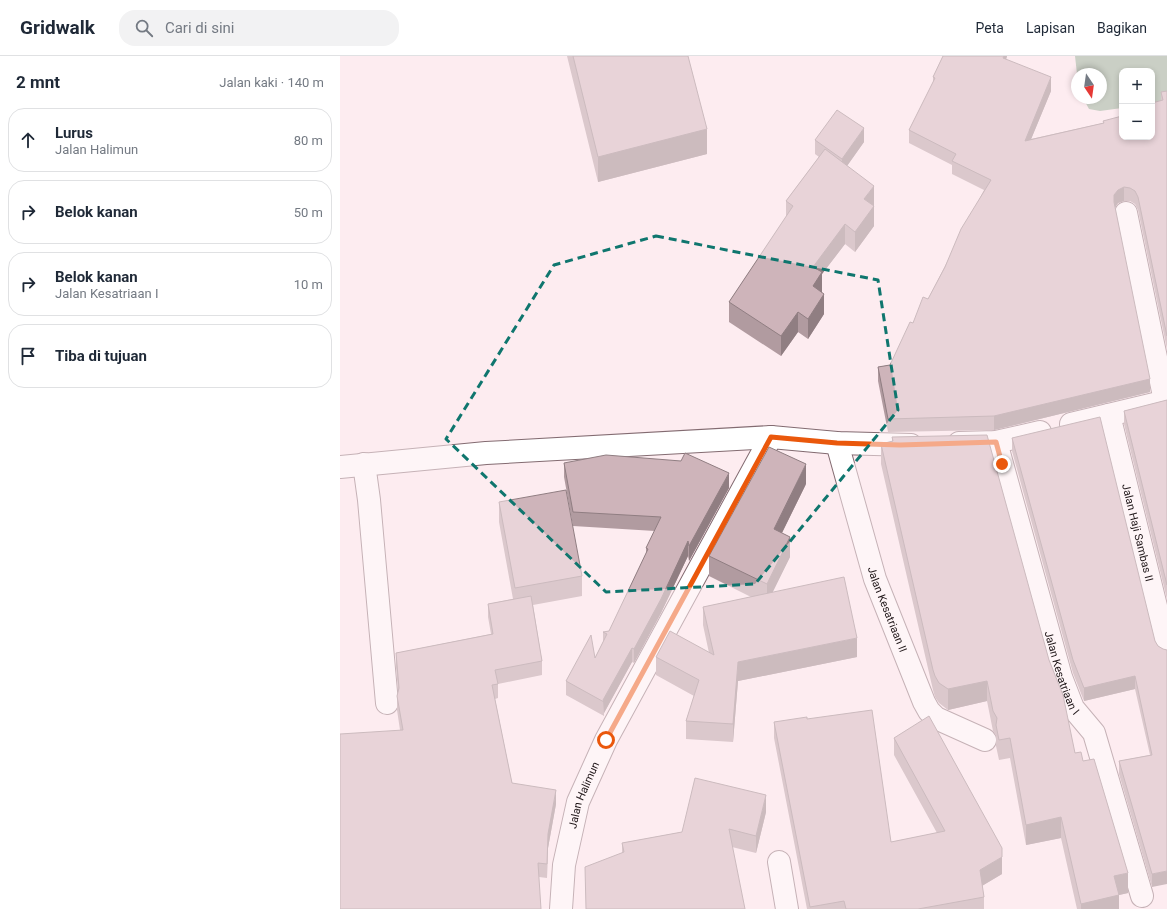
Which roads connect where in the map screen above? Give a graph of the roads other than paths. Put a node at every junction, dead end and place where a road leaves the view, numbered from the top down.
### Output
1 (1126, 213) dead end
2 (1166, 401) edge
3 (1109, 415) junction
4 (771, 437) junction
5 (996, 442) junction
6 (837, 443) junction
7 (364, 464) junction
8 (340, 467) edge
9 (1167, 651) edge
10 (387, 703) dead end
11 (985, 740) dead end
12 (779, 862) dead end
13 (1142, 896) dead end
14 (561, 909) edge
15 (787, 909) edge

1 - 2 street
2 - 3 street
3 - 5 street
3 - 9 street, Jalan Haji Sambas II
4 - 6 street
4 - 7 street
4 - 14 street, Jalan Halimun
5 - 6 street
5 - 13 street, Jalan Kesatriaan I
6 - 11 street, Jalan Kesatriaan II
7 - 8 street
7 - 10 street
12 - 15 street

